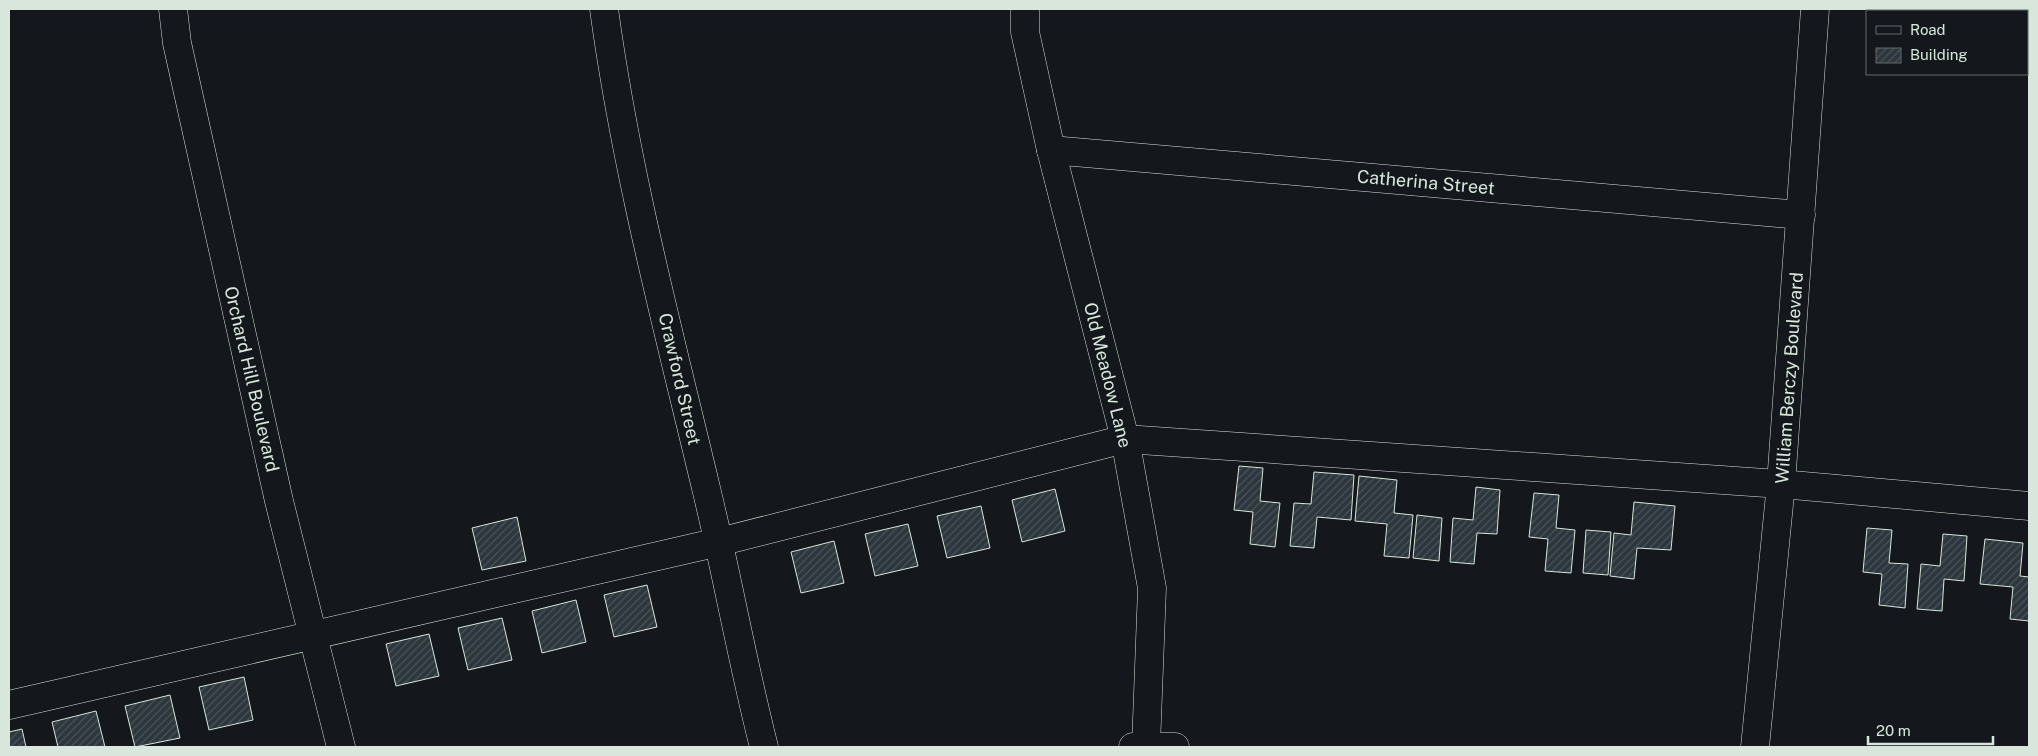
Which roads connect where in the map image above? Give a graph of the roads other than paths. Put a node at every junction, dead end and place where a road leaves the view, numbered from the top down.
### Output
1 (172, 9) edge
2 (604, 9) edge
3 (1026, 9) edge
4 (1815, 9) edge
5 (1051, 150) junction
6 (1801, 215) junction
7 (1125, 439) junction
8 (1781, 484) junction
9 (2029, 506) edge
10 (719, 542) junction
11 (314, 634) junction
12 (9, 705) edge
13 (340, 747) edge
14 (764, 747) edge
15 (1139, 747) edge
16 (1175, 747) edge
17 (1755, 747) edge

1 - 11 street, Orchard Hill Boulevard
2 - 10 street, Crawford Street
3 - 5 street, Old Meadow Lane
4 - 6 street, William Berczy Boulevard
5 - 6 street, Catherina Street
5 - 7 street, Old Meadow Lane
6 - 8 street, William Berczy Boulevard
7 - 8 street
7 - 10 street
7 - 15 street, Old Meadow Lane
8 - 9 street
8 - 17 street, William Berczy Boulevard
10 - 11 street
10 - 14 street, Crawford Street
11 - 12 street
11 - 13 street, Orchard Hill Boulevard
15 - 16 street

